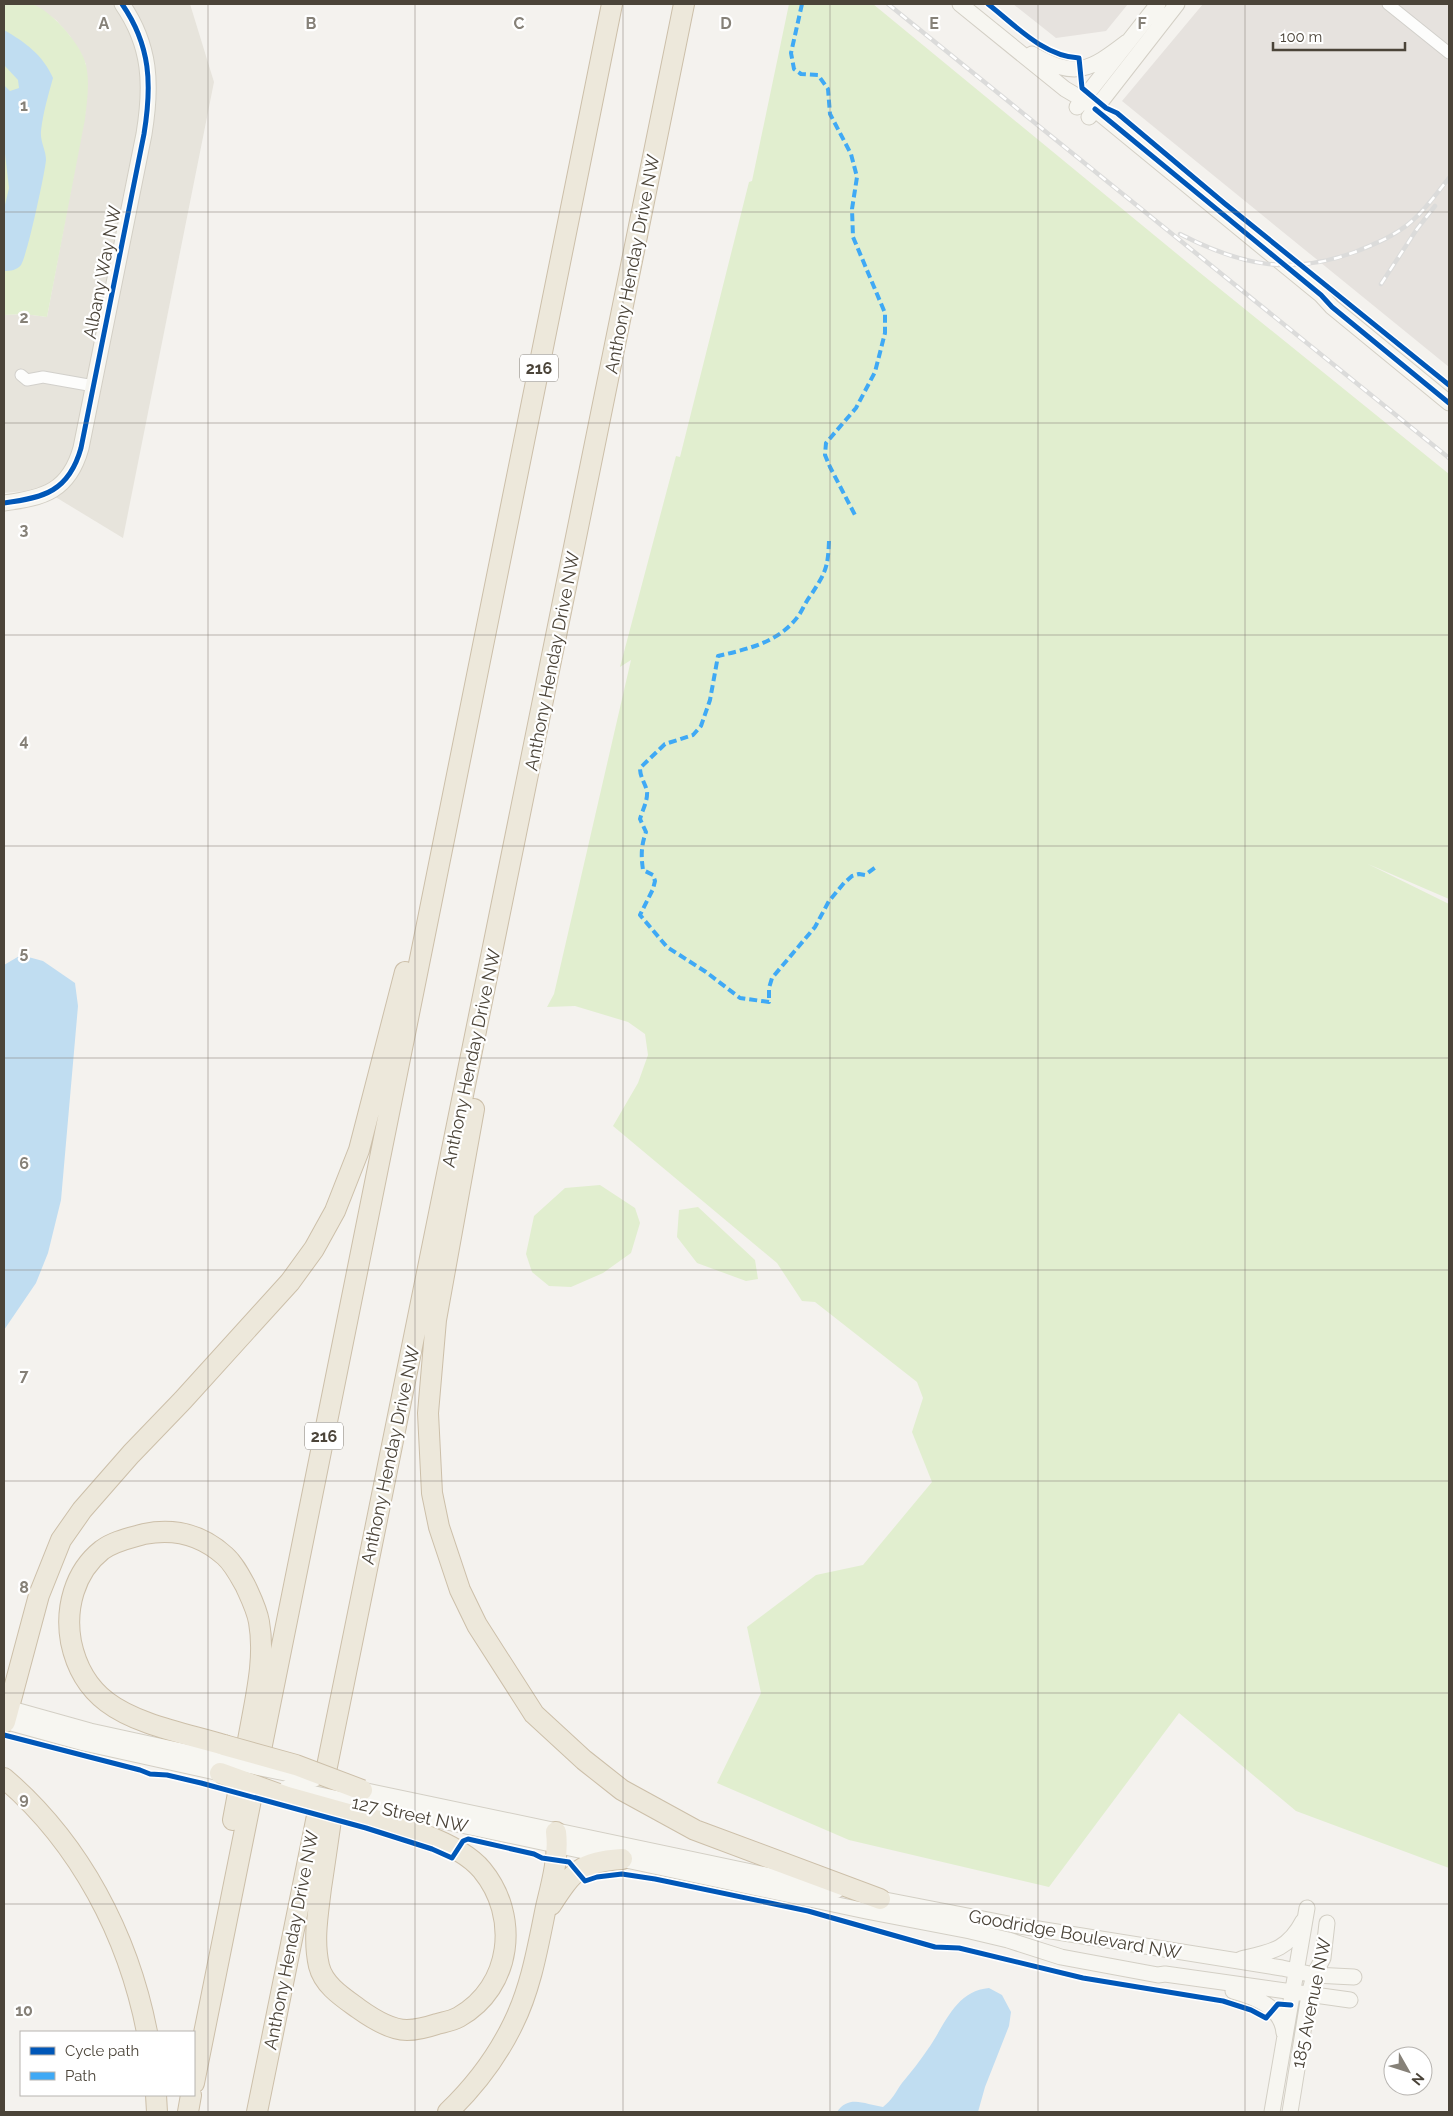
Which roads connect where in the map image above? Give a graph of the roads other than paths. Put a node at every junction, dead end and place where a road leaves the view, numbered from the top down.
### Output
1 (122, 4) edge
2 (612, 4) edge
3 (684, 4) edge
4 (960, 4) edge
5 (1158, 4) edge
6 (1177, 4) edge
7 (1394, 6) edge
8 (1001, 37) junction
9 (1127, 42) junction
10 (1449, 52) edge
11 (1079, 103) junction
12 (1092, 113) junction
13 (21, 375) dead end
14 (94, 386) junction
15 (1449, 403) edge
16 (4, 503) edge
17 (455, 789) junction
18 (520, 822) junction
19 (373, 1537) junction
20 (35, 1607) junction
21 (4, 1672) edge
22 (5, 1715) edge
23 (222, 1759) junction
24 (4, 1778) edge
25 (357, 1803) junction
26 (557, 1838) junction
27 (622, 1859) junction
28 (797, 1882) joint
29 (880, 1899) junction
30 (817, 1901) joint
31 (545, 1915) junction
32 (1327, 1922) dead end
33 (1233, 1961) junction
34 (1298, 1970) junction
35 (1158, 1975) junction
36 (1314, 1975) junction
37 (1354, 1977) dead end
38 (1293, 1993) junction
39 (1309, 1995) junction
40 (1350, 2000) dead end
41 (147, 2031) edge
42 (195, 2031) edge
43 (1285, 2042) junction
44 (195, 2078) edge
45 (156, 2096) edge
46 (191, 2096) edge
47 (156, 2112) edge
48 (188, 2112) edge
49 (257, 2112) edge
50 (448, 2112) edge
51 (1272, 2112) edge
52 (1290, 2112) edge

1 - 14 main road, Albany Way NW
2 - 17 highway, 216
3 - 18 highway, Anthony Henday Drive NW
4 - 8 main road
5 - 9 main road
6 - 12 main road
7 - 10 street
8 - 9 main road
8 - 11 main road
9 - 11 main road
11 - 12 main road
12 - 15 main road
13 - 14 street
14 - 16 main road, Albany Way NW
17 - 20 highway
17 - 44 highway, 216
18 - 19 highway, Anthony Henday Drive NW
18 - 29 highway
19 - 25 highway
19 - 49 highway, Anthony Henday Drive NW
20 - 21 highway
20 - 22 highway
22 - 23 main road
23 - 25 highway, bridge
23 - 25 highway, bridge
23 - 42 highway
24 - 41 highway
25 - 26 main road, 127 Street NW
26 - 27 main road, 127 Street NW
26 - 28 main road, 127 Street NW
26 - 31 highway
27 - 30 main road, 127 Street NW
27 - 31 highway
28 - 29 main road, Goodridge Boulevard NW
29 - 33 main road, Goodridge Boulevard NW
30 - 35 main road, Goodridge Boulevard NW
31 - 50 highway
32 - 36 main road, 185 Avenue NW
33 - 34 main road, Goodridge Boulevard NW
33 - 34 main road, 185 Avenue NW
34 - 36 main road, Goodridge Boulevard NW
34 - 38 main road, 185 Avenue NW
35 - 38 main road, Goodridge Boulevard NW
35 - 43 main road
36 - 37 main road, Goodridge Boulevard NW
36 - 39 main road, 185 Avenue NW
38 - 39 main road, Goodridge Boulevard NW
38 - 43 main road, 185 Avenue NW
39 - 40 main road, Goodridge Boulevard NW
39 - 52 main road, 185 Avenue NW
43 - 51 main road, 185 Avenue NW
45 - 47 highway
46 - 48 highway

